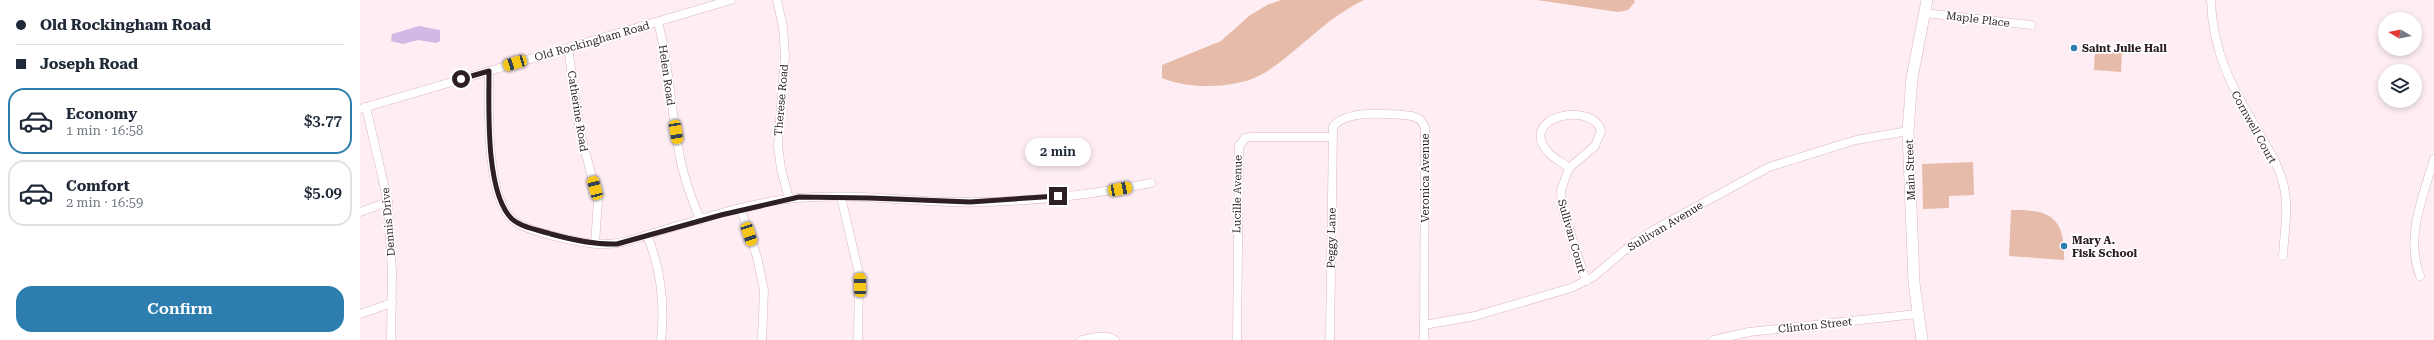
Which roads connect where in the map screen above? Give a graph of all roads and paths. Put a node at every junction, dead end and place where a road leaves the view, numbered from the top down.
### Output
1 (732, 0) edge
2 (777, 0) edge
3 (1927, 0) edge
4 (2211, 0) edge
5 (1925, 13) junction
6 (658, 22) junction
7 (2031, 25) dead end
8 (568, 48) junction
9 (489, 71) junction
10 (363, 108) edge
11 (1908, 131) junction
12 (1332, 137) junction
13 (2434, 159) edge
14 (1569, 168) junction
15 (1151, 183) dead end
16 (841, 197) junction
17 (789, 198) junction
18 (388, 202) junction
19 (741, 210) junction
20 (360, 212) edge
21 (700, 220) junction
22 (648, 236) junction
23 (596, 244) junction
24 (2283, 256) dead end
25 (2420, 276) dead end
26 (1586, 281) junction
27 (392, 303) junction
28 (360, 314) edge
29 (1917, 314) junction
30 (1424, 325) junction
31 (391, 340) edge
32 (661, 340) edge
33 (762, 340) edge
34 (858, 340) edge
35 (1082, 340) edge
36 (1115, 340) edge
37 (1237, 340) edge
38 (1330, 340) edge
39 (1424, 340) edge
40 (1714, 340) edge
41 (1922, 340) edge

1 - 6 street, Old Rockingham Road
2 - 17 street, Therese Road
3 - 5 main road, Main Street
4 - 24 street, Cornwell Court
5 - 7 street, Maple Place
5 - 11 main road, Main Street
6 - 8 street, Old Rockingham Road
6 - 21 street, Helen Road
8 - 9 street, Old Rockingham Road
8 - 23 street, Catherine Road
9 - 10 street, Old Rockingham Road
9 - 23 street
10 - 18 street, Dennis Drive
11 - 26 street, Sullivan Avenue
11 - 29 main road, Main Street
12 - 30 street, Veronica Avenue
12 - 37 street, Lucille Avenue
12 - 38 street, Peggy Lane
13 - 25 street
14 - 14 street, Sullivan Court
14 - 26 street, Sullivan Court
15 - 16 street
16 - 17 street
16 - 34 street
17 - 19 street
18 - 20 street
18 - 27 street, Dennis Drive
19 - 21 street
19 - 33 street
21 - 22 street
22 - 23 street
22 - 32 street
26 - 30 street, Sullivan Avenue
27 - 28 street
27 - 31 street, Dennis Drive
29 - 40 street, Clinton Street
29 - 41 main road, Main Street
30 - 39 street, Veronica Avenue
35 - 36 street

